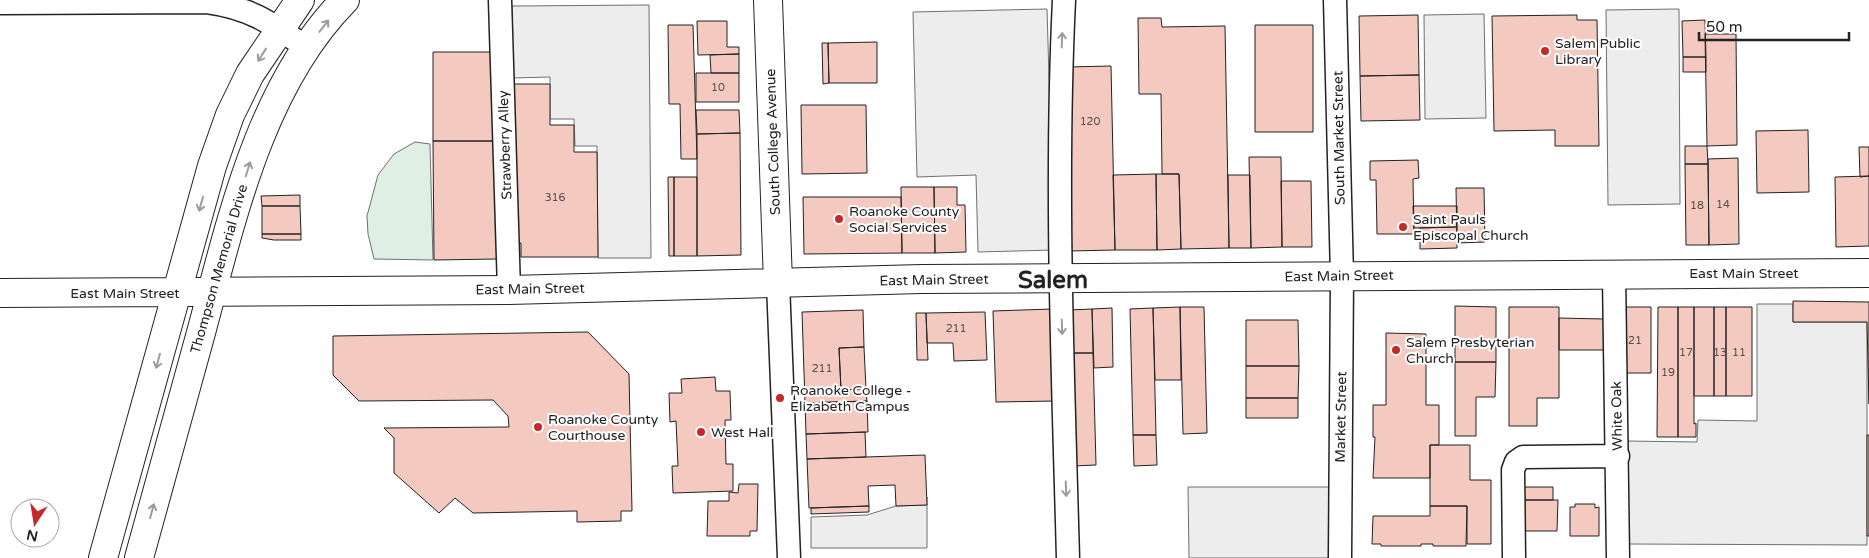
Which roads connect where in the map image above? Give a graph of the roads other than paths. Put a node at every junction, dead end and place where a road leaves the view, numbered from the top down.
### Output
1 (300, 0) edge
2 (345, 0) edge
3 (500, 0) edge
4 (768, 0) edge
5 (1064, 0) edge
6 (1335, 0) edge
7 (0, 3) edge
8 (233, 3) edge
9 (279, 28) junction
10 (307, 48) junction
11 (1869, 273) edge
12 (1614, 274) junction
13 (1342, 276) junction
14 (1060, 278) junction
15 (778, 283) junction
16 (509, 290) junction
17 (176, 292) junction
18 (212, 292) junction
19 (0, 293) edge
20 (1618, 456) junction
21 (103, 558) edge
22 (139, 558) edge
23 (789, 558) edge
24 (1068, 558) edge
25 (1340, 558) edge
26 (1514, 558) edge
27 (1618, 558) edge

1 - 9 main road
10 -> 2 main road, Thompson Memorial Drive
3 - 16 street, Strawberry Alley
4 - 15 main road, South College Avenue
14 -> 5 street
6 - 13 street, South Market Street
7 - 8 street
8 - 9 street
9 - 10 street
9 -> 17 main road
18 -> 10 main road, Thompson Memorial Drive
11 - 12 main road, East Main Street
12 - 13 main road, East Main Street
12 - 20 street, White Oak
13 - 14 main road, East Main Street
13 - 25 street, Market Street
14 - 15 main road, East Main Street
14 -> 24 street
15 - 16 main road, East Main Street
15 - 23 street
16 - 18 main road, East Main Street
17 - 18 main road, East Main Street
17 - 19 main road, East Main Street
17 -> 21 main road
22 -> 18 main road, Thompson Memorial Drive
20 - 26 street
20 - 27 street, White Oak

